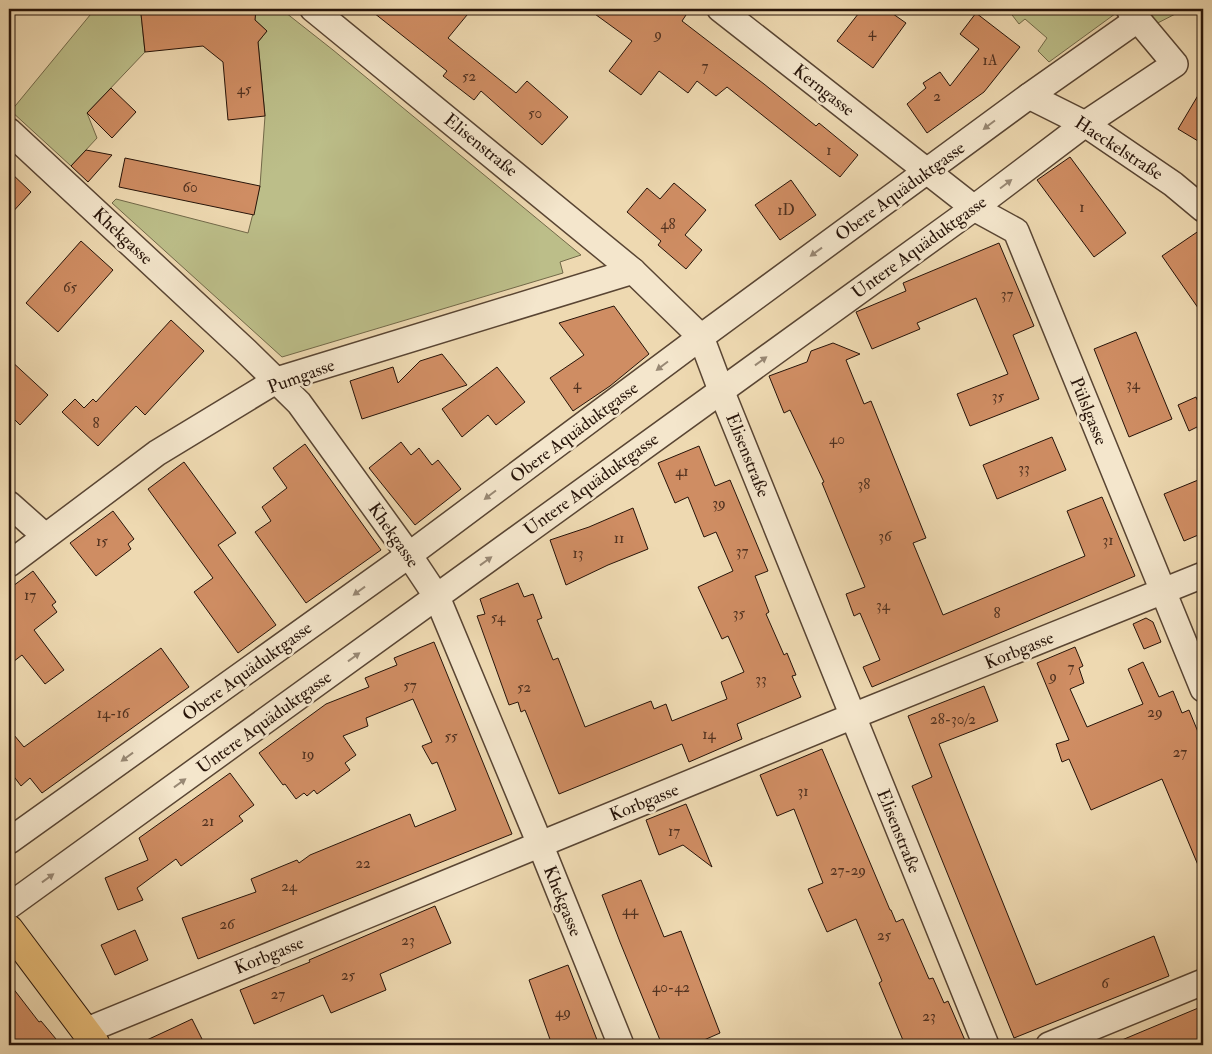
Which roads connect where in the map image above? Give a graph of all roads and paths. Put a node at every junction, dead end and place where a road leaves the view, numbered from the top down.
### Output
1 (313, 9) edge
2 (720, 9) edge
3 (1133, 14) edge
4 (1028, 96) junction
5 (1085, 124) junction
6 (9, 131) edge
7 (928, 170) junction
8 (974, 208) junction
9 (1203, 209) edge
10 (633, 271) junction
11 (701, 336) junction
12 (277, 380) junction
13 (721, 390) junction
14 (9, 504) edge
15 (45, 536) junction
16 (409, 555) junction
17 (9, 564) edge
18 (1203, 575) edge
19 (1163, 593) junction
20 (437, 597) junction
21 (1203, 689) edge
22 (853, 716) junction
23 (9, 841) edge
24 (540, 844) junction
25 (9, 906) edge
26 (9, 930) edge
27 (1203, 982) edge
28 (91, 1038) edge
29 (620, 1045) edge
30 (986, 1045) edge
31 (1049, 1045) edge

1 - 10 street, Elisenstraße
2 - 7 street, Kerngasse
3 - 4 street, Obere Aquäduktgasse
3 - 5 street, Untere Aquäduktgasse
4 - 5 street, Haeckelstraße
4 -> 7 street, Obere Aquäduktgasse
8 -> 5 street, Untere Aquäduktgasse
5 - 9 street, Haeckelstraße
6 - 12 street, Khekgasse
7 - 8 street, Pülslgasse
7 -> 11 street, Obere Aquäduktgasse
13 -> 8 street, Untere Aquäduktgasse
8 - 19 street, Pülslgasse
10 - 11 street, Elisenstraße
10 - 12 street, Pumgasse
11 - 13 street, Elisenstraße
11 -> 16 street, Obere Aquäduktgasse
12 - 15 street, Pumgasse
12 - 16 street, Khekgasse
20 -> 13 street, Untere Aquäduktgasse
13 - 22 street, Elisenstraße
14 - 15 street
15 - 17 street, Pumgasse
16 - 20 street, Khekgasse
16 -> 23 street, Obere Aquäduktgasse
18 - 19 street, Korbgasse
19 - 21 street, Pülslgasse
19 - 22 street, Korbgasse
20 - 24 street, Khekgasse
25 -> 20 street, Untere Aquäduktgasse
22 - 24 street, Korbgasse
22 - 30 street, Elisenstraße
24 - 28 street, Korbgasse
24 - 29 street, Khekgasse
26 - 28 main road
27 - 31 street

